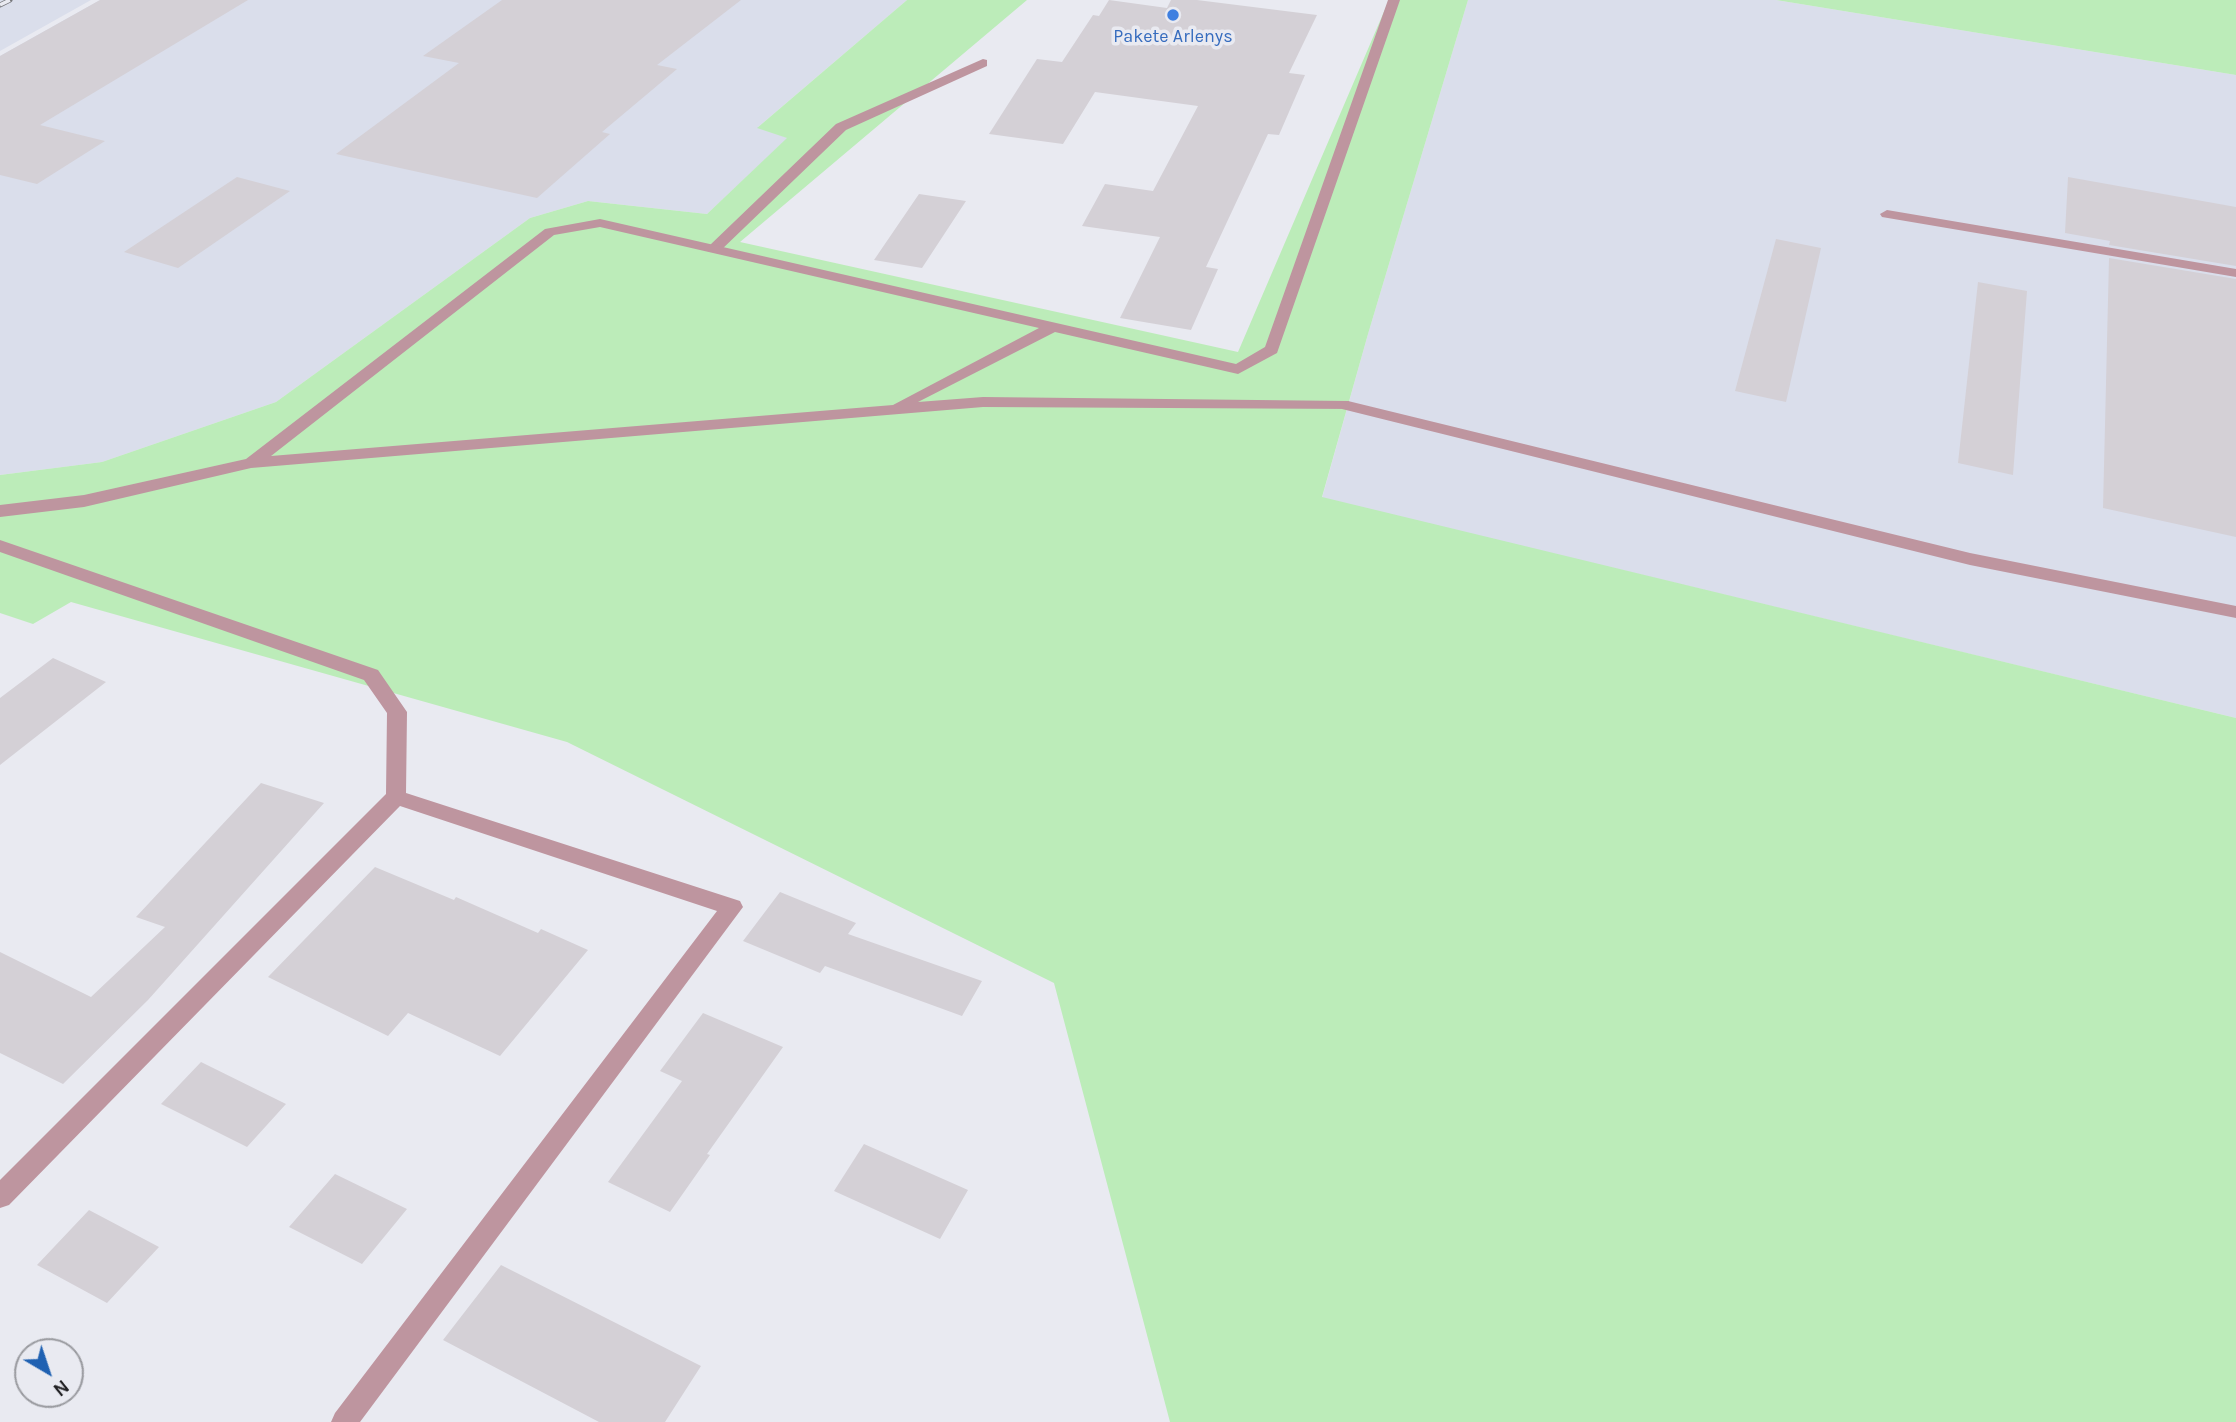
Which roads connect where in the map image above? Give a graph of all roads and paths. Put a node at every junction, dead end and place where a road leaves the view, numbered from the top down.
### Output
1 (1394, 0) edge
2 (982, 63) dead end
3 (1887, 214) dead end
4 (713, 249) junction
5 (2236, 273) edge
6 (1053, 327) junction
7 (891, 410) junction
8 (251, 463) junction
9 (0, 511) edge
10 (0, 546) edge
11 (2236, 612) edge
12 (396, 797) junction
13 (0, 1197) edge
14 (344, 1422) edge

1 - 6 street
2 - 4 street
3 - 5 street
4 - 6 street
4 - 8 street
6 - 7 street
7 - 8 street
7 - 11 street
8 - 9 street
10 - 12 street
12 - 13 street
12 - 14 street

